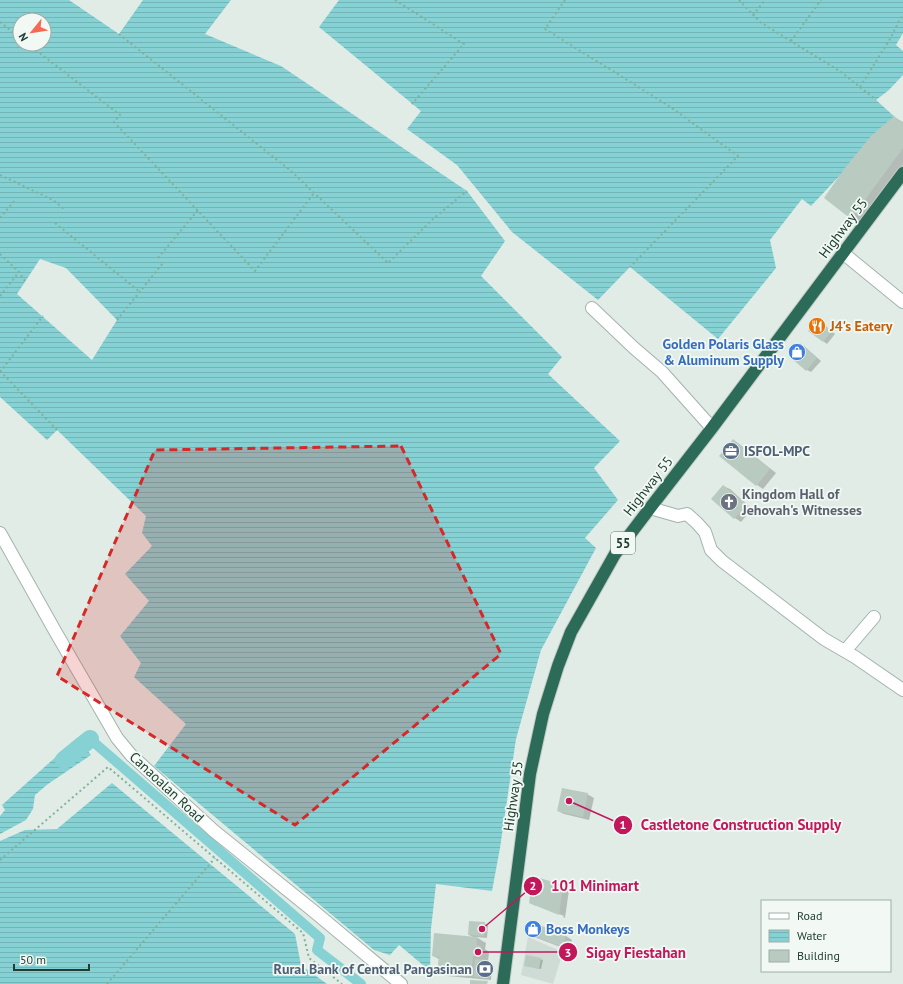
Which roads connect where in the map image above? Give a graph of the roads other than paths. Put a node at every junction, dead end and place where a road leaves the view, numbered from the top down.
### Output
1 (903, 173) edge
2 (843, 253) junction
3 (903, 302) edge
4 (592, 308) dead end
5 (712, 428) junction
6 (650, 508) junction
7 (0, 533) edge
8 (874, 617) dead end
9 (845, 651) junction
10 (903, 690) edge
11 (401, 984) edge
12 (503, 984) edge

1 - 2 highway, Highway 55 / 55
2 - 3 street
2 - 5 highway, Highway 55 / 55
4 - 5 street
5 - 6 highway, Highway 55 / 55
6 - 9 street
6 - 12 highway, Highway 55 / 55
7 - 11 street, Canaoalan Road
8 - 9 street
9 - 10 street

